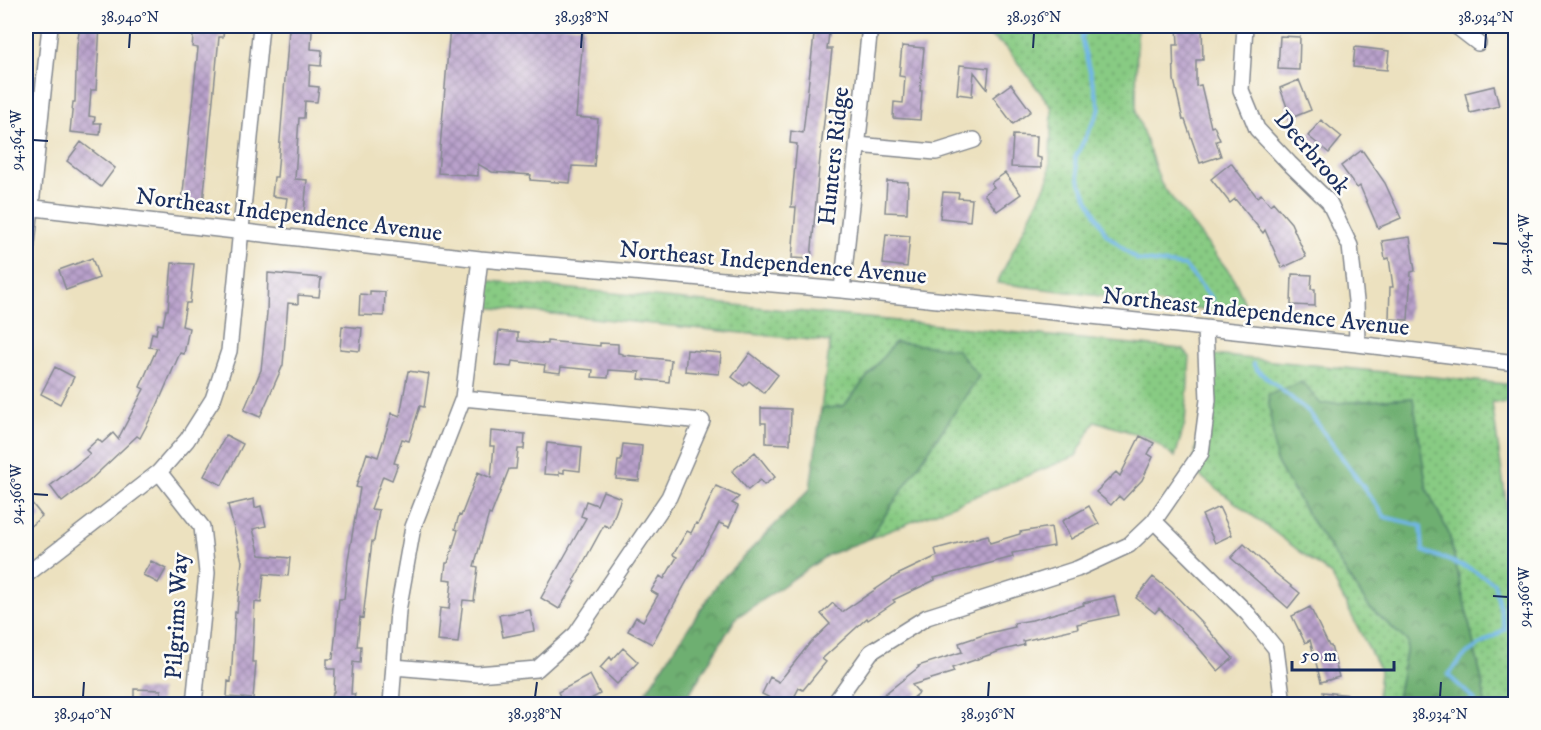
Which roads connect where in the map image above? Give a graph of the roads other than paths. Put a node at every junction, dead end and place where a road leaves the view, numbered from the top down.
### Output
1 (50, 26) edge
2 (261, 26) edge
3 (870, 26) edge
4 (1245, 26) edge
5 (1456, 26) edge
6 (1478, 43) dead end
7 (974, 140) dead end
8 (857, 146) junction
9 (28, 208) edge
10 (241, 233) junction
11 (26, 253) edge
12 (480, 260) junction
13 (842, 290) junction
14 (1205, 328) junction
15 (1357, 344) junction
16 (1515, 363) edge
17 (463, 398) junction
18 (159, 472) junction
19 (1154, 521) junction
20 (26, 575) edge
21 (394, 667) junction
22 (194, 705) edge
23 (391, 705) edge
24 (834, 705) edge
25 (1283, 705) edge

1 - 9 street
2 - 10 street
3 - 8 street, Hunters Ridge
4 - 15 street, Deerbrook
5 - 6 street
7 - 8 street
8 - 13 street, Hunters Ridge
9 - 10 street, Northeast Independence Avenue
9 - 11 street
10 - 12 street, Northeast Independence Avenue
10 - 18 street
12 - 13 street, Northeast Independence Avenue
12 - 17 street
13 - 14 street, Northeast Independence Avenue
14 - 15 street, Northeast Independence Avenue
14 - 19 street
15 - 16 street, Northeast Independence Avenue
17 - 21 street
17 - 21 street
18 - 20 street
18 - 22 street, Pilgrims Way
19 - 24 street
19 - 25 street
21 - 23 street

